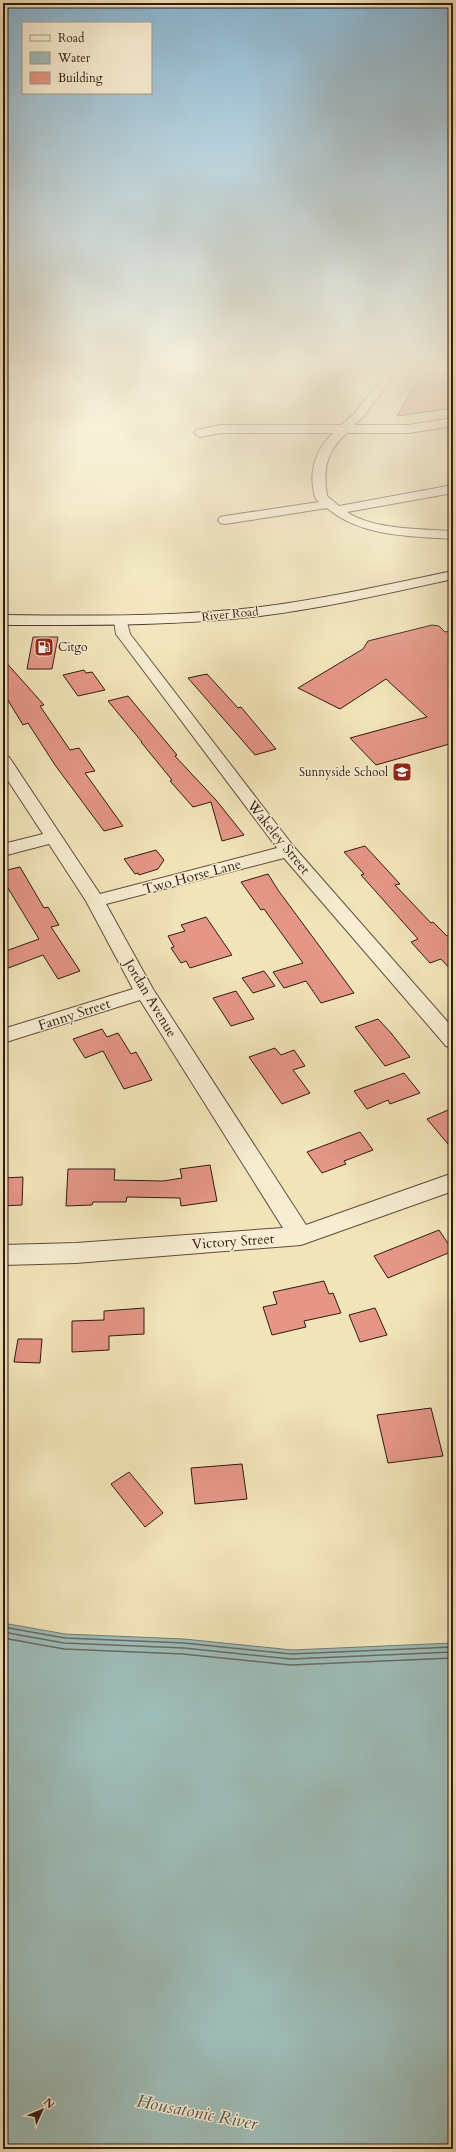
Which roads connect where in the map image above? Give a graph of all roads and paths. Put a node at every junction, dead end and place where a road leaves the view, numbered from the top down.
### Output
1 (319, 468) edge
2 (453, 489) edge
3 (333, 507) junction
4 (225, 520) dead end
5 (453, 535) edge
6 (453, 575) edge
7 (3, 620) edge
8 (121, 621) junction
9 (3, 760) edge
10 (54, 837) junction
11 (3, 850) edge
12 (288, 851) junction
13 (95, 902) junction
14 (145, 992) junction
15 (3, 1036) edge
16 (453, 1041) edge
17 (453, 1182) edge
18 (301, 1236) junction
19 (3, 1255) edge

1 - 3 street
2 - 3 street
3 - 4 street
3 - 5 street
6 - 8 main road, River Road
7 - 8 main road, River Road
8 - 12 street, Wakeley Street
9 - 10 street, Jordan Avenue
10 - 11 street
10 - 13 street, Jordan Avenue
12 - 13 street, Two Horse Lane
12 - 16 street, Wakeley Street
13 - 14 street, Jordan Avenue
14 - 15 street, Fanny Street
14 - 18 street, Jordan Avenue
17 - 18 street, Victory Street
18 - 19 street, Victory Street

